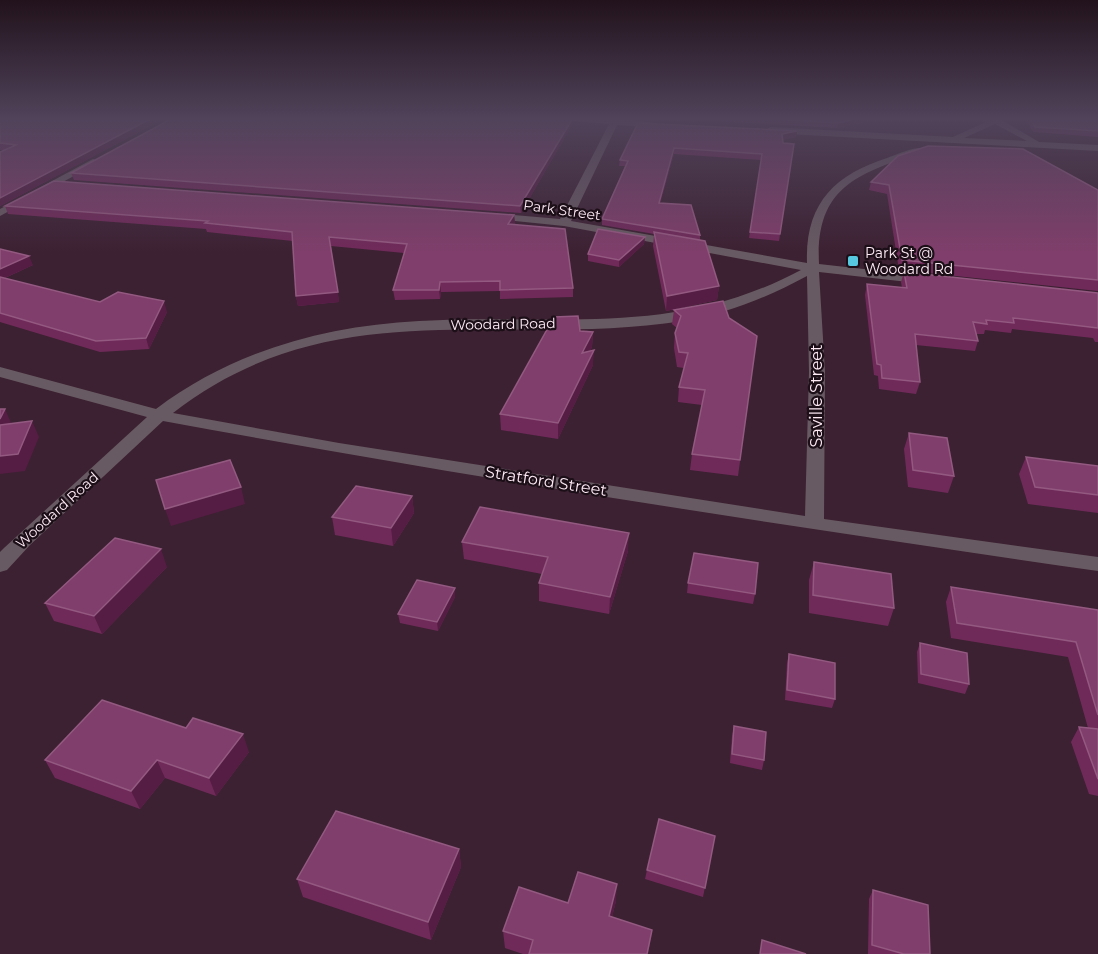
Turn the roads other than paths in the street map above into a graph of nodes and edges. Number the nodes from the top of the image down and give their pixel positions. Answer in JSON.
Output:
{"nodes":[{"id":1,"x":92,"y":163,"type":"edge"},
{"id":2,"x":594,"y":163,"type":"edge"},
{"id":3,"x":886,"y":163,"type":"edge"},
{"id":4,"x":55,"y":184,"type":"junction"},
{"id":5,"x":80,"y":186,"type":"edge"},
{"id":6,"x":0,"y":213,"type":"edge"},
{"id":7,"x":475,"y":215,"type":"edge"},
{"id":8,"x":564,"y":224,"type":"junction"},
{"id":9,"x":813,"y":268,"type":"junction"},
{"id":10,"x":942,"y":282,"type":"edge"},
{"id":11,"x":0,"y":372,"type":"edge"},
{"id":12,"x":159,"y":415,"type":"junction"},
{"id":13,"x":814,"y":524,"type":"junction"},
{"id":14,"x":1098,"y":564,"type":"edge"},
{"id":15,"x":0,"y":566,"type":"edge"}],
"edges":[{"from":1,"to":4,"type":"street"},
{"from":2,"to":8,"type":"street"},
{"from":3,"to":9,"type":"street"},
{"from":4,"to":5,"type":"street"},
{"from":4,"to":6,"type":"street"},
{"from":7,"to":8,"type":"street","name":"Park Street"},
{"from":8,"to":9,"type":"street","name":"Park Street"},
{"from":9,"to":10,"type":"street","name":"Park Street"},
{"from":9,"to":12,"type":"street","name":"Woodard Road"},
{"from":9,"to":13,"type":"street","name":"Saville Street"},
{"from":11,"to":12,"type":"street","name":"Stratford Street"},
{"from":12,"to":13,"type":"street","name":"Stratford Street"},
{"from":12,"to":15,"type":"street","name":"Woodard Road"},
{"from":13,"to":14,"type":"street","name":"Stratford Street"}]}
